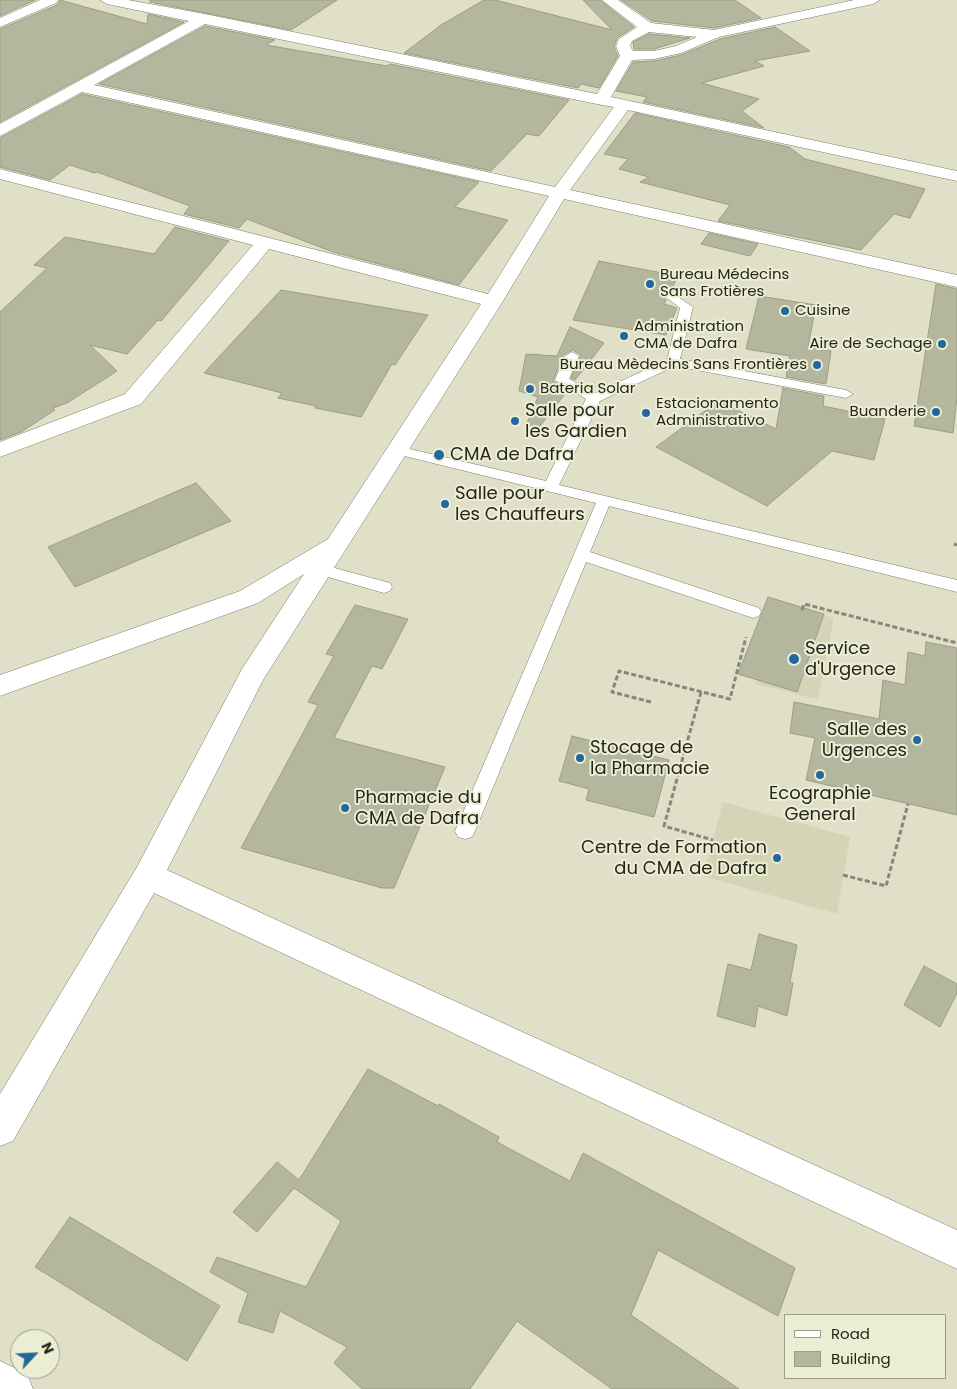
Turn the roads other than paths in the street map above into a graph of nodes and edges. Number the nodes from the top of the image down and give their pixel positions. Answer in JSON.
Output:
{"nodes":[{"id":1,"x":51,"y":0,"type":"edge"},
{"id":2,"x":109,"y":0,"type":"edge"},
{"id":3,"x":609,"y":0,"type":"edge"},
{"id":4,"x":873,"y":0,"type":"edge"},
{"id":5,"x":205,"y":18,"type":"junction"},
{"id":6,"x":0,"y":23,"type":"edge"},
{"id":7,"x":647,"y":28,"type":"junction"},
{"id":8,"x":715,"y":34,"type":"junction"},
{"id":9,"x":627,"y":56,"type":"junction"},
{"id":10,"x":80,"y":87,"type":"junction"},
{"id":11,"x":602,"y":100,"type":"junction"},
{"id":12,"x":625,"y":104,"type":"junction"},
{"id":13,"x":0,"y":131,"type":"edge"},
{"id":14,"x":0,"y":174,"type":"edge"},
{"id":15,"x":957,"y":176,"type":"edge"},
{"id":16,"x":560,"y":192,"type":"junction"},
{"id":17,"x":265,"y":242,"type":"junction"},
{"id":18,"x":957,"y":281,"type":"edge"},
{"id":19,"x":672,"y":297,"type":"dead end"},
{"id":20,"x":492,"y":301,"type":"junction"},
{"id":21,"x":572,"y":356,"type":"dead end"},
{"id":22,"x":673,"y":362,"type":"junction"},
{"id":23,"x":846,"y":394,"type":"dead end"},
{"id":24,"x":594,"y":398,"type":"junction"},
{"id":25,"x":0,"y":450,"type":"edge"},
{"id":26,"x":397,"y":450,"type":"junction"},
{"id":27,"x":550,"y":488,"type":"junction"},
{"id":28,"x":604,"y":501,"type":"junction"},
{"id":29,"x":337,"y":543,"type":"junction"},
{"id":30,"x":581,"y":555,"type":"junction"},
{"id":31,"x":320,"y":570,"type":"junction"},
{"id":32,"x":957,"y":586,"type":"edge"},
{"id":33,"x":384,"y":587,"type":"dead end"},
{"id":34,"x":753,"y":612,"type":"dead end"},
{"id":35,"x":0,"y":686,"type":"edge"},
{"id":36,"x":465,"y":831,"type":"dead end"},
{"id":37,"x":148,"y":876,"type":"junction"},
{"id":38,"x":0,"y":1128,"type":"edge"},
{"id":39,"x":957,"y":1250,"type":"edge"},
{"id":40,"x":0,"y":1382,"type":"edge"},
{"id":41,"x":12,"y":1389,"type":"edge"}],
"edges":[{"from":1,"to":6,"type":"street"},
{"from":2,"to":5,"type":"street"},
{"from":3,"to":7,"type":"street"},
{"from":4,"to":8,"type":"street"},
{"from":5,"to":10,"type":"street"},
{"from":5,"to":11,"type":"street"},
{"from":7,"to":8,"type":"street"},
{"from":7,"to":9,"type":"street"},
{"from":8,"to":9,"type":"street"},
{"from":9,"to":11,"type":"street"},
{"from":10,"to":13,"type":"street"},
{"from":10,"to":16,"type":"street"},
{"from":11,"to":12,"type":"street"},
{"from":12,"to":15,"type":"street"},
{"from":12,"to":16,"type":"street"},
{"from":14,"to":17,"type":"street"},
{"from":16,"to":18,"type":"street"},
{"from":16,"to":20,"type":"street"},
{"from":17,"to":20,"type":"street"},
{"from":17,"to":25,"type":"street"},
{"from":19,"to":22,"type":"lane"},
{"from":20,"to":26,"type":"street"},
{"from":21,"to":24,"type":"lane"},
{"from":22,"to":23,"type":"lane"},
{"from":22,"to":24,"type":"lane"},
{"from":24,"to":27,"type":"lane"},
{"from":26,"to":27,"type":"lane"},
{"from":26,"to":29,"type":"street"},
{"from":27,"to":28,"type":"lane"},
{"from":28,"to":30,"type":"lane"},
{"from":28,"to":32,"type":"lane"},
{"from":29,"to":31,"type":"street"},
{"from":29,"to":35,"type":"street"},
{"from":30,"to":34,"type":"lane"},
{"from":30,"to":36,"type":"lane"},
{"from":31,"to":33,"type":"lane"},
{"from":31,"to":37,"type":"street"},
{"from":37,"to":38,"type":"street"},
{"from":37,"to":39,"type":"street"},
{"from":40,"to":41,"type":"street"}]}
